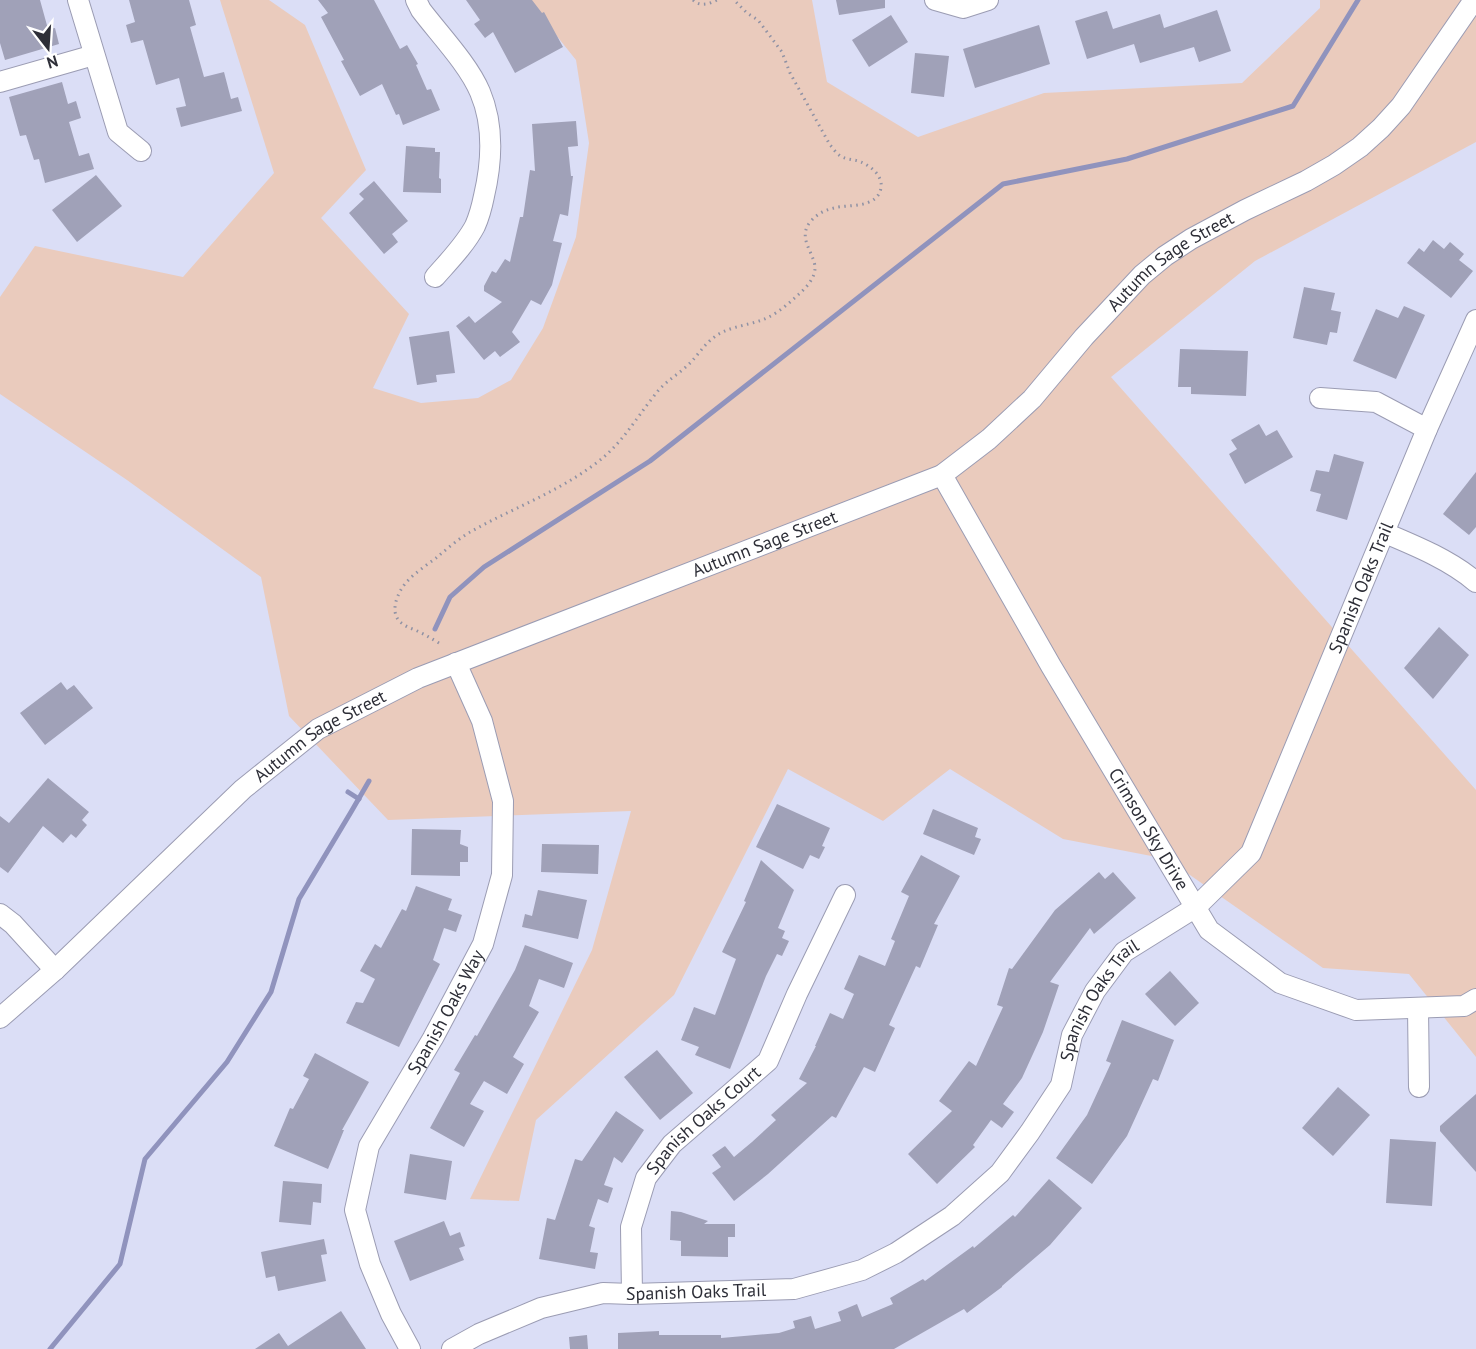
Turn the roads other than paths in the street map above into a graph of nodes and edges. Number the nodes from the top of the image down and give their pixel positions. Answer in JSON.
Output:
{"nodes":[{"id":1,"x":78,"y":0,"type":"edge"},
{"id":2,"x":416,"y":0,"type":"edge"},
{"id":3,"x":935,"y":0,"type":"edge"},
{"id":4,"x":988,"y":0,"type":"edge"},
{"id":5,"x":1474,"y":0,"type":"edge"},
{"id":6,"x":94,"y":55,"type":"junction"},
{"id":7,"x":0,"y":82,"type":"edge"},
{"id":8,"x":141,"y":151,"type":"dead end"},
{"id":9,"x":435,"y":277,"type":"dead end"},
{"id":10,"x":1476,"y":320,"type":"edge"},
{"id":11,"x":1320,"y":398,"type":"dead end"},
{"id":12,"x":1427,"y":429,"type":"junction"},
{"id":13,"x":942,"y":475,"type":"junction"},
{"id":14,"x":1385,"y":533,"type":"junction"},
{"id":15,"x":1476,"y":582,"type":"edge"},
{"id":16,"x":456,"y":663,"type":"junction"},
{"id":17,"x":845,"y":895,"type":"dead end"},
{"id":18,"x":1196,"y":907,"type":"junction"},
{"id":19,"x":0,"y":914,"type":"edge"},
{"id":20,"x":55,"y":970,"type":"junction"},
{"id":21,"x":1476,"y":999,"type":"edge"},
{"id":22,"x":1418,"y":1008,"type":"junction"},
{"id":23,"x":0,"y":1017,"type":"edge"},
{"id":24,"x":1419,"y":1087,"type":"dead end"},
{"id":25,"x":632,"y":1294,"type":"junction"},
{"id":26,"x":410,"y":1349,"type":"edge"},
{"id":27,"x":452,"y":1349,"type":"edge"}],
"edges":[{"from":1,"to":6,"type":"street"},
{"from":2,"to":9,"type":"street"},
{"from":3,"to":4,"type":"street"},
{"from":5,"to":13,"type":"street","name":"Autumn Sage Street"},
{"from":6,"to":7,"type":"street"},
{"from":6,"to":8,"type":"street"},
{"from":10,"to":12,"type":"street","name":"Spanish Oaks Trail"},
{"from":11,"to":12,"type":"street"},
{"from":12,"to":14,"type":"street","name":"Spanish Oaks Trail"},
{"from":13,"to":16,"type":"street","name":"Autumn Sage Street"},
{"from":13,"to":18,"type":"street","name":"Crimson Sky Drive"},
{"from":14,"to":15,"type":"street"},
{"from":14,"to":18,"type":"street","name":"Spanish Oaks Trail"},
{"from":16,"to":20,"type":"street","name":"Autumn Sage Street"},
{"from":16,"to":26,"type":"street","name":"Spanish Oaks Way"},
{"from":17,"to":25,"type":"street","name":"Spanish Oaks Court"},
{"from":18,"to":22,"type":"street","name":"Crimson Sky Drive"},
{"from":18,"to":25,"type":"street","name":"Spanish Oaks Trail"},
{"from":19,"to":20,"type":"street"},
{"from":20,"to":23,"type":"street","name":"Autumn Sage Street"},
{"from":21,"to":22,"type":"street","name":"Crimson Sky Drive"},
{"from":22,"to":24,"type":"street"},
{"from":25,"to":27,"type":"street","name":"Spanish Oaks Trail"}]}
